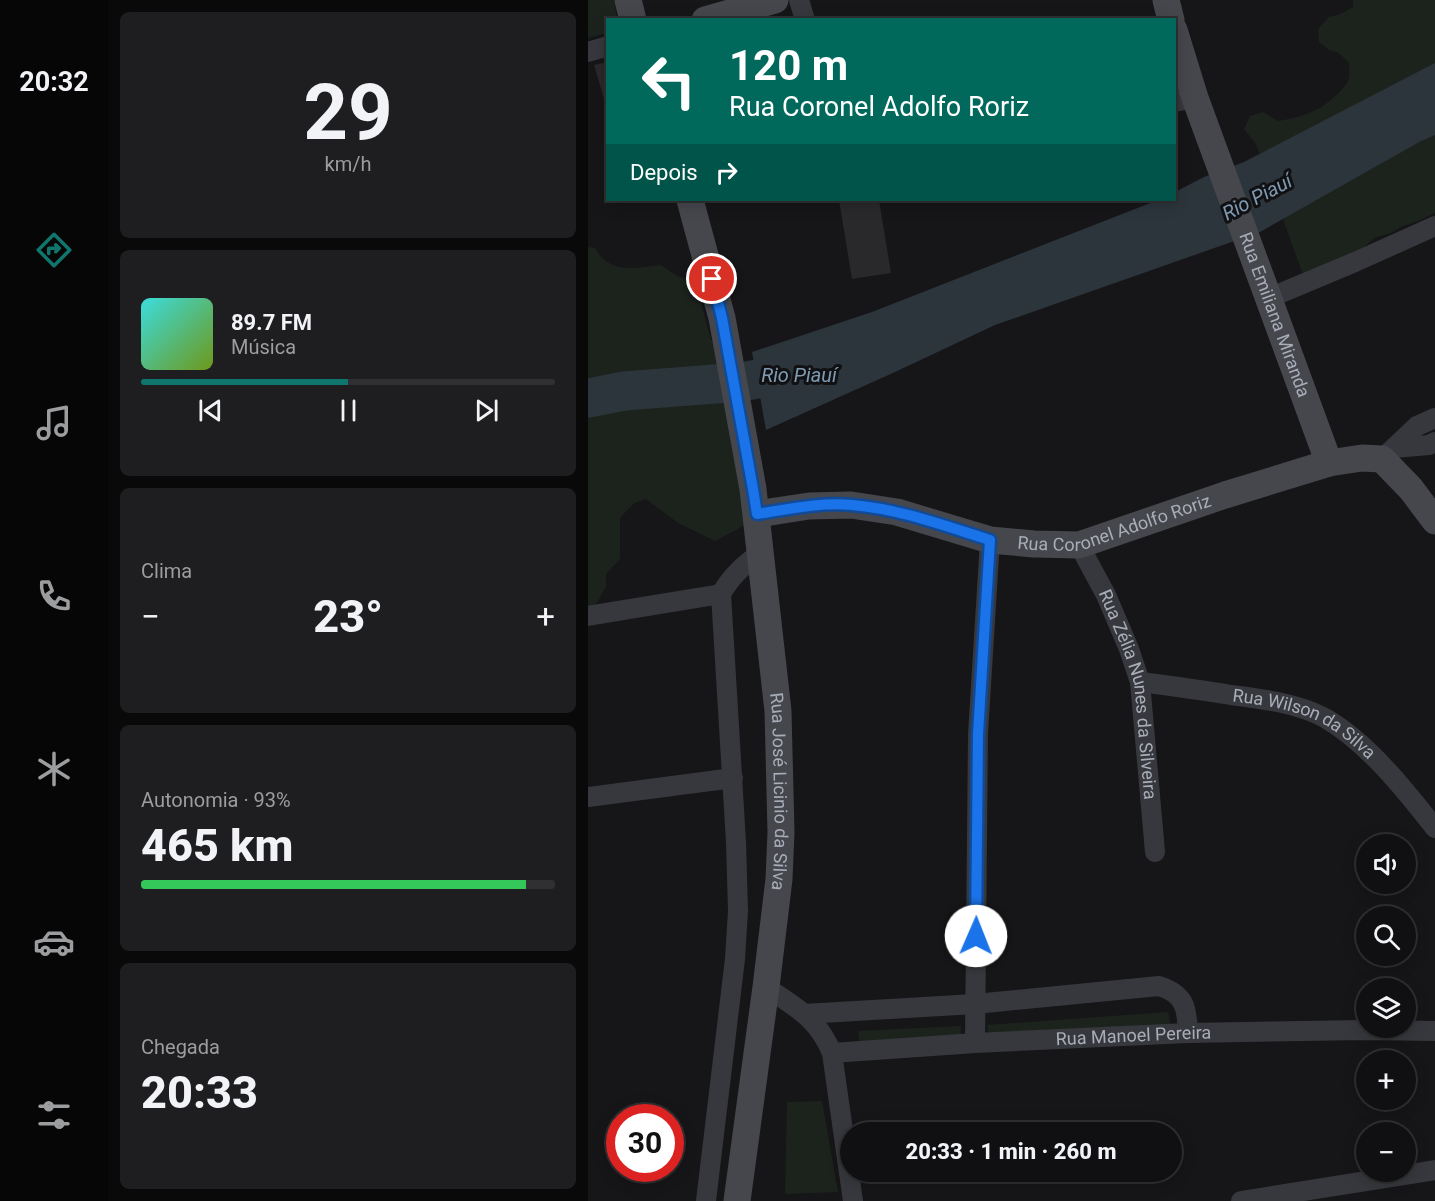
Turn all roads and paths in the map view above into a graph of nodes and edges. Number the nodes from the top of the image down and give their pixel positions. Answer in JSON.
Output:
{"nodes":[{"id":1,"x":628,"y":0,"type":"edge"},
{"id":2,"x":775,"y":0,"type":"edge"},
{"id":3,"x":799,"y":0,"type":"edge"},
{"id":4,"x":1166,"y":0,"type":"edge"},
{"id":5,"x":632,"y":18,"type":"edge"},
{"id":6,"x":712,"y":18,"type":"edge"},
{"id":7,"x":804,"y":18,"type":"edge"},
{"id":8,"x":1170,"y":18,"type":"edge"},
{"id":9,"x":1176,"y":43,"type":"edge"},
{"id":10,"x":606,"y":47,"type":"edge"},
{"id":11,"x":588,"y":52,"type":"edge"},
{"id":12,"x":1185,"y":100,"type":"edge"},
{"id":13,"x":692,"y":201,"type":"edge"},
{"id":14,"x":1435,"y":226,"type":"edge"},
{"id":15,"x":1269,"y":298,"type":"junction"},
{"id":16,"x":1435,"y":418,"type":"edge"},
{"id":17,"x":1435,"y":442,"type":"edge"},
{"id":18,"x":1388,"y":454,"type":"junction"},
{"id":19,"x":1329,"y":463,"type":"junction"},
{"id":20,"x":755,"y":502,"type":"junction"},
{"id":21,"x":1435,"y":520,"type":"edge"},
{"id":22,"x":990,"y":540,"type":"junction"},
{"id":23,"x":1079,"y":545,"type":"junction"},
{"id":24,"x":760,"y":553,"type":"junction"},
{"id":25,"x":721,"y":594,"type":"junction"},
{"id":26,"x":588,"y":616,"type":"edge"},
{"id":27,"x":1140,"y":682,"type":"junction"},
{"id":28,"x":733,"y":778,"type":"junction"},
{"id":29,"x":588,"y":797,"type":"edge"},
{"id":30,"x":1435,"y":828,"type":"edge"},
{"id":31,"x":1155,"y":852,"type":"dead end"},
{"id":32,"x":766,"y":987,"type":"junction"},
{"id":33,"x":975,"y":1004,"type":"junction"},
{"id":34,"x":804,"y":1014,"type":"junction"},
{"id":35,"x":1435,"y":1031,"type":"edge"},
{"id":36,"x":1188,"y":1032,"type":"junction"},
{"id":37,"x":975,"y":1043,"type":"junction"},
{"id":38,"x":832,"y":1053,"type":"junction"},
{"id":39,"x":1435,"y":1170,"type":"edge"},
{"id":40,"x":706,"y":1201,"type":"edge"},
{"id":41,"x":737,"y":1201,"type":"edge"},
{"id":42,"x":853,"y":1201,"type":"edge"},
{"id":43,"x":1241,"y":1201,"type":"edge"}],
"edges":[{"from":1,"to":5,"type":"street"},
{"from":2,"to":6,"type":"street"},
{"from":3,"to":7,"type":"street"},
{"from":4,"to":8,"type":"street"},
{"from":9,"to":12,"type":"street","name":"Rua Emiliana Miranda"},
{"from":10,"to":11,"type":"street"},
{"from":12,"to":15,"type":"street","name":"Rua Emiliana Miranda"},
{"from":13,"to":20,"type":"street","name":"Rua José Licinio da Silva"},
{"from":14,"to":15,"type":"street"},
{"from":15,"to":19,"type":"street","name":"Rua Emiliana Miranda"},
{"from":16,"to":18,"type":"street"},
{"from":17,"to":18,"type":"street","name":"Rua Coronel Adolfo Roriz"},
{"from":18,"to":19,"type":"street","name":"Rua Coronel Adolfo Roriz"},
{"from":18,"to":21,"type":"street"},
{"from":19,"to":23,"type":"street","name":"Rua Coronel Adolfo Roriz"},
{"from":20,"to":22,"type":"street","name":"Rua Coronel Adolfo Roriz"},
{"from":20,"to":24,"type":"street","name":"Rua José Licinio da Silva"},
{"from":22,"to":23,"type":"street","name":"Rua Coronel Adolfo Roriz"},
{"from":22,"to":33,"type":"street"},
{"from":23,"to":27,"type":"street","name":"Rua Zélia Nunes da Silveira"},
{"from":24,"to":25,"type":"street"},
{"from":24,"to":32,"type":"street","name":"Rua José Licinio da Silva"},
{"from":25,"to":26,"type":"street"},
{"from":25,"to":28,"type":"street"},
{"from":27,"to":30,"type":"street","name":"Rua Wilson da Silva"},
{"from":27,"to":31,"type":"street","name":"Rua Zélia Nunes da Silveira"},
{"from":28,"to":29,"type":"street"},
{"from":28,"to":40,"type":"street"},
{"from":32,"to":34,"type":"street"},
{"from":32,"to":41,"type":"street","name":"Rua José Licinio da Silva"},
{"from":33,"to":34,"type":"street"},
{"from":33,"to":36,"type":"street"},
{"from":33,"to":37,"type":"street"},
{"from":34,"to":38,"type":"street"},
{"from":35,"to":36,"type":"street","name":"Rua Manoel Pereira"},
{"from":36,"to":37,"type":"street","name":"Rua Manoel Pereira"},
{"from":37,"to":38,"type":"street","name":"Rua Manoel Pereira"},
{"from":38,"to":42,"type":"street"},
{"from":39,"to":43,"type":"street"}]}
